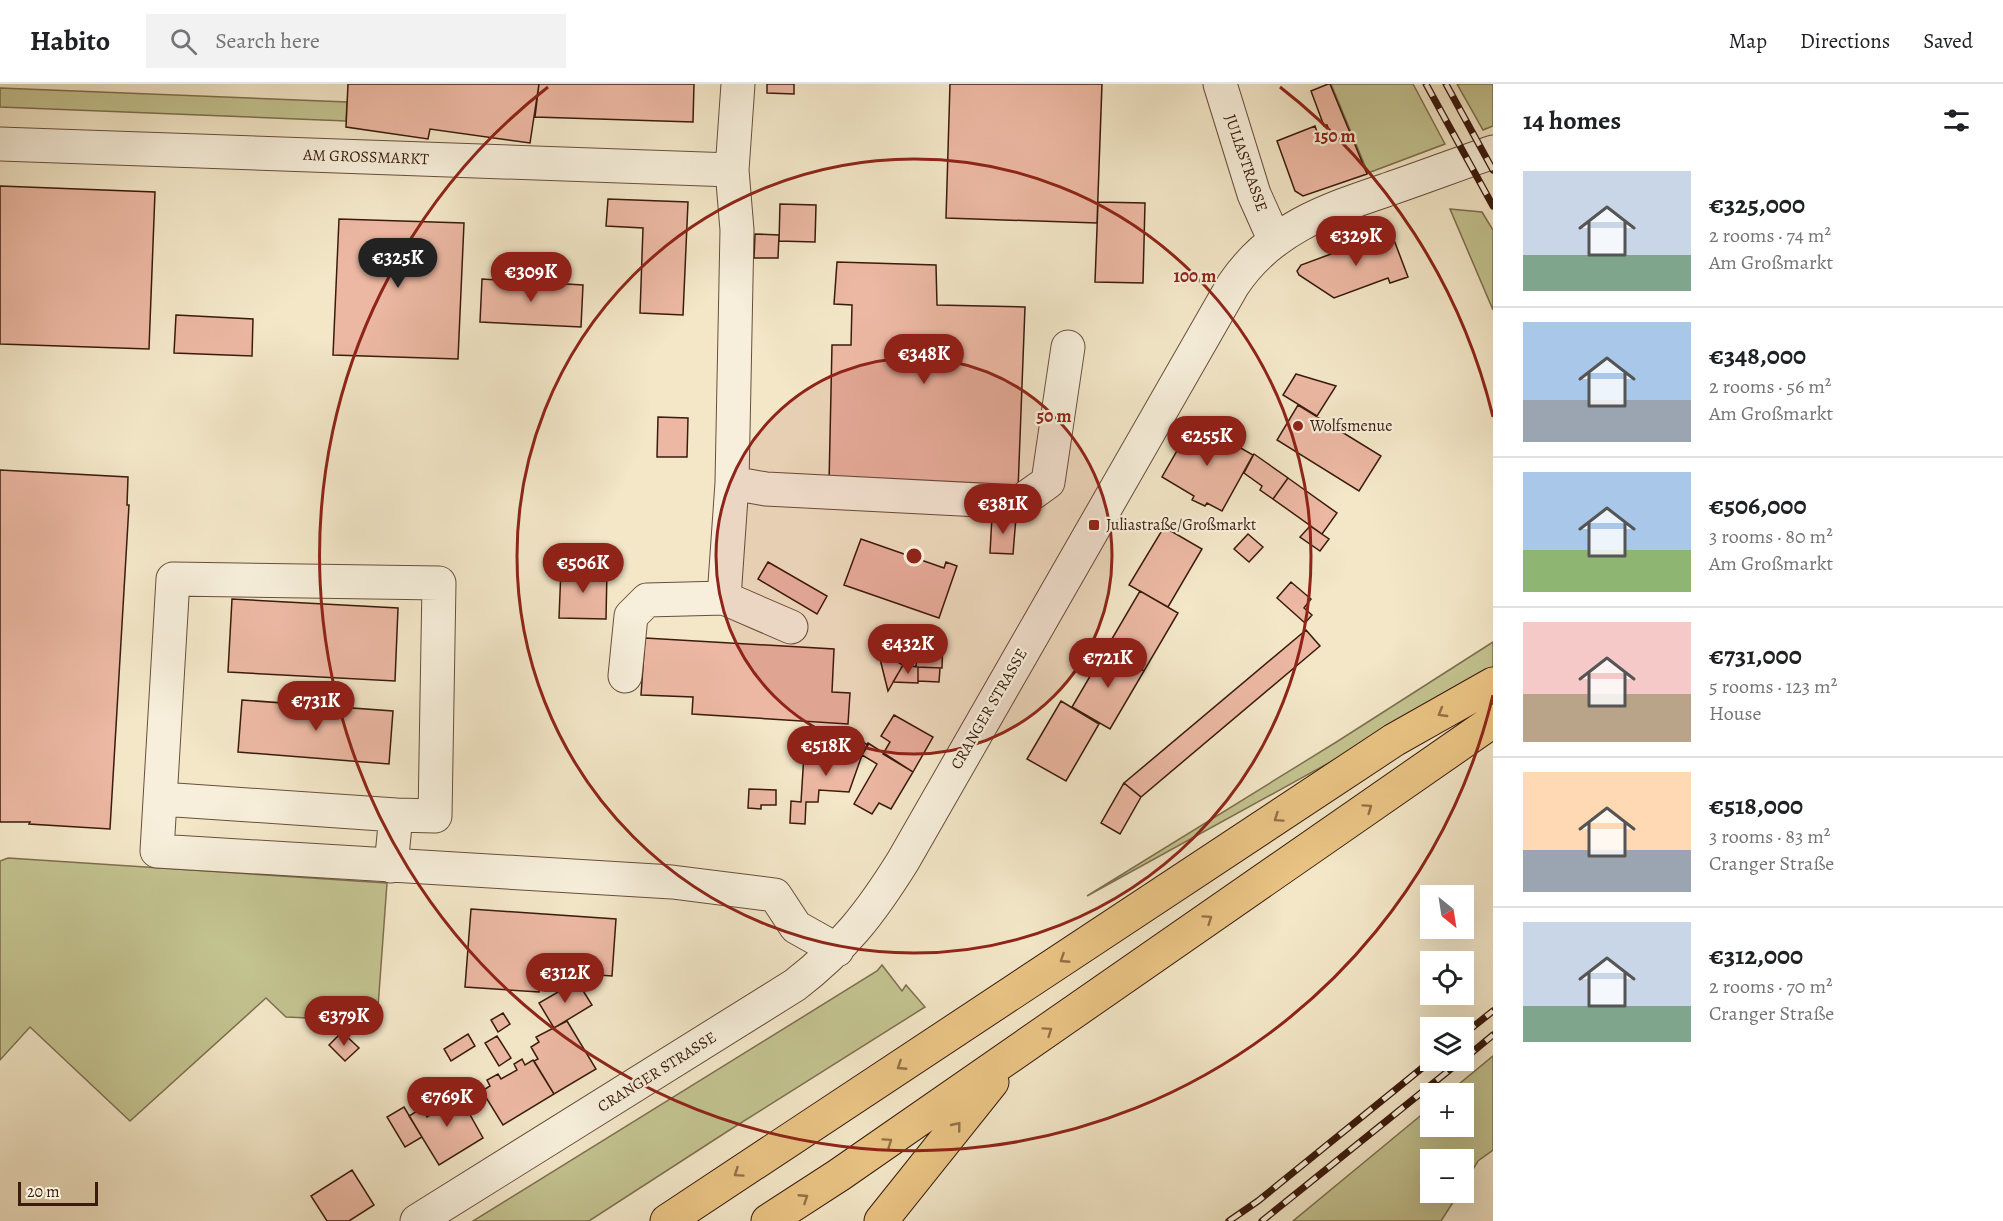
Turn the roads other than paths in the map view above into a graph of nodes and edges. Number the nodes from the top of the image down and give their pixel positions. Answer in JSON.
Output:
{"nodes":[{"id":1,"x":738,"y":84,"type":"edge"},
{"id":2,"x":1220,"y":84,"type":"edge"},
{"id":3,"x":0,"y":144,"type":"edge"},
{"id":4,"x":1493,"y":152,"type":"edge"},
{"id":5,"x":732,"y":170,"type":"junction"},
{"id":6,"x":1275,"y":241,"type":"junction"},
{"id":7,"x":1068,"y":347,"type":"dead end"},
{"id":8,"x":732,"y":483,"type":"junction"},
{"id":9,"x":723,"y":598,"type":"junction"},
{"id":10,"x":791,"y":627,"type":"dead end"},
{"id":11,"x":625,"y":676,"type":"dead end"},
{"id":12,"x":1493,"y":684,"type":"edge"},
{"id":13,"x":1493,"y":721,"type":"edge"},
{"id":14,"x":161,"y":799,"type":"junction"},
{"id":15,"x":396,"y":815,"type":"junction"},
{"id":16,"x":391,"y":866,"type":"junction"},
{"id":17,"x":837,"y":950,"type":"junction"},
{"id":18,"x":1015,"y":1053,"type":"junction"},
{"id":19,"x":417,"y":1221,"type":"edge"},
{"id":20,"x":667,"y":1221,"type":"edge"},
{"id":21,"x":768,"y":1221,"type":"edge"},
{"id":22,"x":881,"y":1221,"type":"edge"}],
"edges":[{"from":1,"to":5,"type":"street"},
{"from":2,"to":6,"type":"street","name":"JULIASTRASSE"},
{"from":3,"to":5,"type":"street","name":"AM GROSSMARKT"},
{"from":4,"to":6,"type":"street","name":"CRANGER STRASSE"},
{"from":5,"to":8,"type":"street"},
{"from":6,"to":17,"type":"street","name":"CRANGER STRASSE"},
{"from":7,"to":8,"type":"street"},
{"from":8,"to":9,"type":"street"},
{"from":9,"to":10,"type":"street"},
{"from":9,"to":11,"type":"street"},
{"from":12,"to":20,"type":"highway","one_way":true},
{"from":18,"to":13,"type":"highway","one_way":true},
{"from":14,"to":15,"type":"street"},
{"from":14,"to":15,"type":"street"},
{"from":14,"to":16,"type":"street"},
{"from":15,"to":16,"type":"street"},
{"from":16,"to":17,"type":"street"},
{"from":17,"to":19,"type":"street","name":"CRANGER STRASSE"},
{"from":21,"to":18,"type":"highway","one_way":true},
{"from":22,"to":18,"type":"highway","one_way":true}]}
